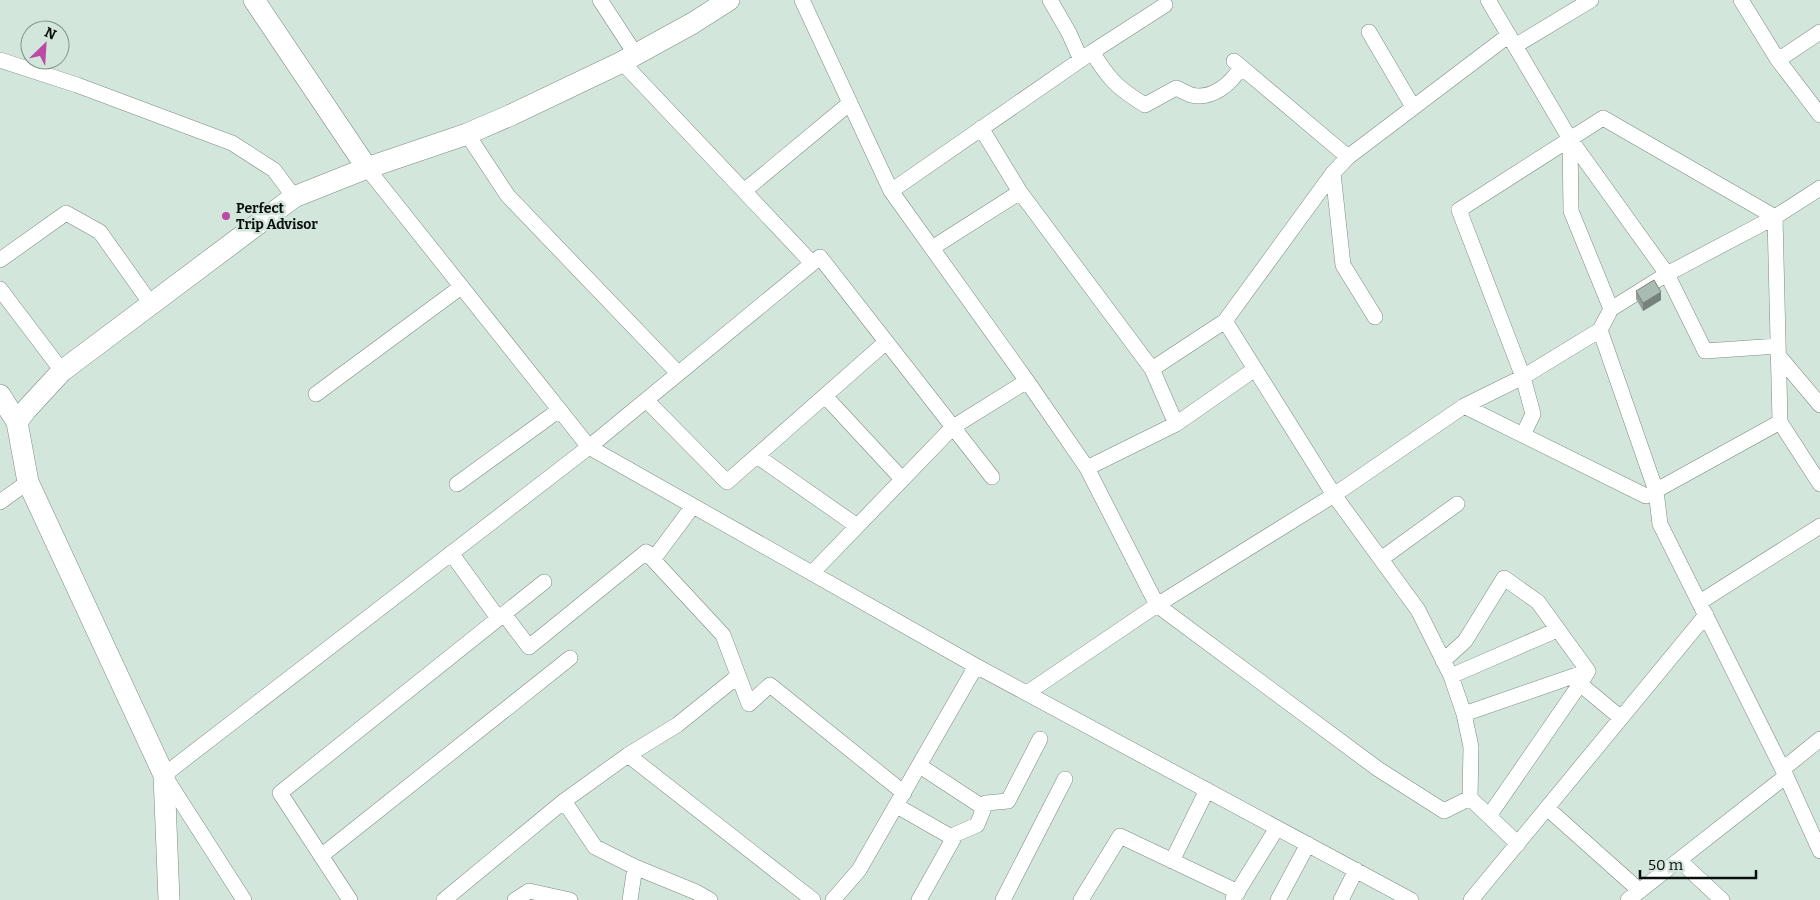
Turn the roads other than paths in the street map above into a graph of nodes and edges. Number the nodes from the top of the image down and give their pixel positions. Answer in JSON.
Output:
{"nodes":[{"id":1,"x":254,"y":0,"type":"edge"},
{"id":2,"x":600,"y":0,"type":"edge"},
{"id":3,"x":728,"y":0,"type":"edge"},
{"id":4,"x":802,"y":0,"type":"edge"},
{"id":5,"x":1050,"y":0,"type":"edge"},
{"id":6,"x":1488,"y":0,"type":"edge"},
{"id":7,"x":1591,"y":0,"type":"edge"},
{"id":8,"x":1740,"y":0,"type":"edge"},
{"id":9,"x":1165,"y":5,"type":"dead end"},
{"id":10,"x":1369,"y":32,"type":"dead end"},
{"id":11,"x":1820,"y":32,"type":"edge"},
{"id":12,"x":1512,"y":41,"type":"junction"},
{"id":13,"x":1086,"y":56,"type":"junction"},
{"id":14,"x":629,"y":58,"type":"junction"},
{"id":15,"x":0,"y":60,"type":"edge"},
{"id":16,"x":1778,"y":60,"type":"junction"},
{"id":17,"x":850,"y":103,"type":"junction"},
{"id":18,"x":1414,"y":107,"type":"junction"},
{"id":19,"x":1820,"y":115,"type":"edge"},
{"id":20,"x":981,"y":128,"type":"junction"},
{"id":21,"x":467,"y":134,"type":"junction"},
{"id":22,"x":1570,"y":139,"type":"junction"},
{"id":23,"x":1348,"y":157,"type":"junction"},
{"id":24,"x":367,"y":168,"type":"junction"},
{"id":25,"x":1333,"y":174,"type":"junction"},
{"id":26,"x":1820,"y":188,"type":"edge"},
{"id":27,"x":891,"y":190,"type":"junction"},
{"id":28,"x":744,"y":191,"type":"junction"},
{"id":29,"x":1020,"y":192,"type":"junction"},
{"id":30,"x":294,"y":197,"type":"junction"},
{"id":31,"x":1775,"y":217,"type":"junction"},
{"id":32,"x":932,"y":248,"type":"junction"},
{"id":33,"x":1,"y":257,"type":"edge"},
{"id":34,"x":812,"y":263,"type":"junction"},
{"id":35,"x":1666,"y":274,"type":"junction"},
{"id":36,"x":461,"y":287,"type":"junction"},
{"id":37,"x":0,"y":290,"type":"edge"},
{"id":38,"x":151,"y":304,"type":"junction"},
{"id":39,"x":1610,"y":309,"type":"junction"},
{"id":40,"x":1375,"y":317,"type":"dead end"},
{"id":41,"x":1225,"y":320,"type":"junction"},
{"id":42,"x":1600,"y":330,"type":"junction"},
{"id":43,"x":886,"y":342,"type":"junction"},
{"id":44,"x":1778,"y":350,"type":"junction"},
{"id":45,"x":1152,"y":369,"type":"junction"},
{"id":46,"x":1255,"y":369,"type":"junction"},
{"id":47,"x":62,"y":371,"type":"junction"},
{"id":48,"x":678,"y":373,"type":"junction"},
{"id":49,"x":1523,"y":377,"type":"junction"},
{"id":50,"x":1027,"y":381,"type":"junction"},
{"id":51,"x":316,"y":394,"type":"dead end"},
{"id":52,"x":0,"y":395,"type":"edge"},
{"id":53,"x":825,"y":396,"type":"junction"},
{"id":54,"x":646,"y":400,"type":"junction"},
{"id":55,"x":1820,"y":405,"type":"edge"},
{"id":56,"x":1464,"y":406,"type":"junction"},
{"id":57,"x":559,"y":410,"type":"junction"},
{"id":58,"x":17,"y":422,"type":"junction"},
{"id":59,"x":1780,"y":422,"type":"junction"},
{"id":60,"x":1176,"y":424,"type":"junction"},
{"id":61,"x":953,"y":427,"type":"junction"},
{"id":62,"x":1523,"y":435,"type":"junction"},
{"id":63,"x":588,"y":447,"type":"junction"},
{"id":64,"x":757,"y":456,"type":"junction"},
{"id":65,"x":1087,"y":468,"type":"junction"},
{"id":66,"x":992,"y":477,"type":"dead end"},
{"id":67,"x":902,"y":479,"type":"junction"},
{"id":68,"x":28,"y":482,"type":"junction"},
{"id":69,"x":457,"y":484,"type":"dead end"},
{"id":70,"x":1820,"y":484,"type":"edge"},
{"id":71,"x":1656,"y":491,"type":"junction"},
{"id":72,"x":1334,"y":495,"type":"junction"},
{"id":73,"x":0,"y":502,"type":"edge"},
{"id":74,"x":1457,"y":504,"type":"dead end"},
{"id":75,"x":693,"y":506,"type":"junction"},
{"id":76,"x":857,"y":526,"type":"junction"},
{"id":77,"x":1820,"y":526,"type":"edge"},
{"id":78,"x":646,"y":552,"type":"junction"},
{"id":79,"x":451,"y":553,"type":"junction"},
{"id":80,"x":1380,"y":559,"type":"junction"},
{"id":81,"x":812,"y":573,"type":"junction"},
{"id":82,"x":544,"y":582,"type":"dead end"},
{"id":83,"x":1158,"y":605,"type":"junction"},
{"id":84,"x":1703,"y":608,"type":"junction"},
{"id":85,"x":501,"y":616,"type":"junction"},
{"id":86,"x":1557,"y":630,"type":"junction"},
{"id":87,"x":570,"y":658,"type":"dead end"},
{"id":88,"x":1443,"y":660,"type":"junction"},
{"id":89,"x":976,"y":666,"type":"junction"},
{"id":90,"x":738,"y":676,"type":"junction"},
{"id":91,"x":1451,"y":676,"type":"junction"},
{"id":92,"x":1584,"y":678,"type":"junction"},
{"id":93,"x":1027,"y":692,"type":"junction"},
{"id":94,"x":1464,"y":714,"type":"junction"},
{"id":95,"x":1621,"y":718,"type":"junction"},
{"id":96,"x":1040,"y":739,"type":"dead end"},
{"id":97,"x":1820,"y":739,"type":"edge"},
{"id":98,"x":628,"y":756,"type":"junction"},
{"id":99,"x":920,"y":766,"type":"junction"},
{"id":100,"x":1784,"y":773,"type":"junction"},
{"id":101,"x":164,"y":775,"type":"junction"},
{"id":102,"x":1065,"y":779,"type":"dead end"},
{"id":103,"x":1207,"y":790,"type":"junction"},
{"id":104,"x":1470,"y":798,"type":"junction"},
{"id":105,"x":564,"y":800,"type":"junction"},
{"id":106,"x":901,"y":800,"type":"junction"},
{"id":107,"x":984,"y":808,"type":"junction"},
{"id":108,"x":1547,"y":808,"type":"junction"},
{"id":109,"x":1489,"y":816,"type":"junction"},
{"id":110,"x":1277,"y":828,"type":"junction"},
{"id":111,"x":954,"y":838,"type":"junction"},
{"id":112,"x":1308,"y":844,"type":"junction"},
{"id":113,"x":1518,"y":844,"type":"junction"},
{"id":114,"x":1820,"y":851,"type":"edge"},
{"id":115,"x":321,"y":856,"type":"junction"},
{"id":116,"x":1679,"y":860,"type":"junction"},
{"id":117,"x":1172,"y":861,"type":"junction"},
{"id":118,"x":635,"y":867,"type":"junction"},
{"id":119,"x":1356,"y":870,"type":"junction"},
{"id":120,"x":1634,"y":895,"type":"edge"},
{"id":121,"x":696,"y":896,"type":"edge"},
{"id":122,"x":1235,"y":896,"type":"edge"},
{"id":123,"x":169,"y":900,"type":"edge"},
{"id":124,"x":244,"y":900,"type":"edge"},
{"id":125,"x":350,"y":900,"type":"edge"},
{"id":126,"x":444,"y":900,"type":"edge"},
{"id":127,"x":516,"y":900,"type":"edge"},
{"id":128,"x":570,"y":900,"type":"edge"},
{"id":129,"x":630,"y":900,"type":"edge"},
{"id":130,"x":710,"y":900,"type":"edge"},
{"id":131,"x":813,"y":900,"type":"edge"},
{"id":132,"x":833,"y":900,"type":"edge"},
{"id":133,"x":919,"y":900,"type":"edge"},
{"id":134,"x":1003,"y":900,"type":"edge"},
{"id":135,"x":1081,"y":900,"type":"edge"},
{"id":136,"x":1278,"y":900,"type":"edge"},
{"id":137,"x":1341,"y":900,"type":"edge"},
{"id":138,"x":1408,"y":900,"type":"edge"},
{"id":139,"x":1472,"y":900,"type":"edge"},
{"id":140,"x":1722,"y":900,"type":"edge"}],
"edges":[{"from":1,"to":24,"type":"main road"},
{"from":2,"to":14,"type":"street"},
{"from":3,"to":14,"type":"main road"},
{"from":4,"to":17,"type":"street"},
{"from":5,"to":13,"type":"street"},
{"from":6,"to":12,"type":"street"},
{"from":7,"to":12,"type":"street"},
{"from":8,"to":16,"type":"street"},
{"from":9,"to":13,"type":"street"},
{"from":10,"to":18,"type":"street"},
{"from":11,"to":16,"type":"street"},
{"from":12,"to":18,"type":"street"},
{"from":12,"to":22,"type":"street"},
{"from":13,"to":20,"type":"street"},
{"from":13,"to":23,"type":"street"},
{"from":14,"to":21,"type":"main road"},
{"from":14,"to":28,"type":"street"},
{"from":15,"to":30,"type":"street"},
{"from":16,"to":19,"type":"street"},
{"from":17,"to":27,"type":"street"},
{"from":17,"to":28,"type":"street"},
{"from":18,"to":23,"type":"street"},
{"from":20,"to":27,"type":"street"},
{"from":20,"to":29,"type":"street"},
{"from":21,"to":24,"type":"main road"},
{"from":21,"to":48,"type":"street"},
{"from":22,"to":31,"type":"street"},
{"from":22,"to":35,"type":"street"},
{"from":22,"to":39,"type":"street"},
{"from":22,"to":49,"type":"street"},
{"from":23,"to":25,"type":"street"},
{"from":24,"to":30,"type":"main road"},
{"from":24,"to":36,"type":"street"},
{"from":25,"to":40,"type":"street"},
{"from":25,"to":41,"type":"street"},
{"from":26,"to":31,"type":"street"},
{"from":27,"to":32,"type":"street"},
{"from":28,"to":34,"type":"street"},
{"from":29,"to":32,"type":"street"},
{"from":29,"to":45,"type":"street"},
{"from":30,"to":38,"type":"main road"},
{"from":31,"to":35,"type":"street"},
{"from":31,"to":44,"type":"street"},
{"from":32,"to":50,"type":"street"},
{"from":33,"to":38,"type":"street"},
{"from":34,"to":43,"type":"street"},
{"from":34,"to":48,"type":"street"},
{"from":35,"to":39,"type":"street"},
{"from":35,"to":44,"type":"street"},
{"from":36,"to":51,"type":"street"},
{"from":36,"to":57,"type":"street"},
{"from":37,"to":47,"type":"street"},
{"from":38,"to":47,"type":"main road"},
{"from":39,"to":42,"type":"street"},
{"from":41,"to":45,"type":"street"},
{"from":41,"to":46,"type":"street"},
{"from":42,"to":49,"type":"street"},
{"from":42,"to":71,"type":"street"},
{"from":43,"to":53,"type":"street"},
{"from":43,"to":61,"type":"street"},
{"from":44,"to":55,"type":"street"},
{"from":44,"to":59,"type":"street"},
{"from":45,"to":60,"type":"street"},
{"from":46,"to":60,"type":"street"},
{"from":46,"to":72,"type":"street"},
{"from":47,"to":58,"type":"main road"},
{"from":48,"to":54,"type":"street"},
{"from":49,"to":56,"type":"street"},
{"from":49,"to":62,"type":"street"},
{"from":50,"to":61,"type":"street"},
{"from":50,"to":65,"type":"street"},
{"from":52,"to":58,"type":"main road"},
{"from":53,"to":64,"type":"street"},
{"from":53,"to":67,"type":"street"},
{"from":54,"to":63,"type":"street"},
{"from":54,"to":64,"type":"street"},
{"from":56,"to":62,"type":"street"},
{"from":56,"to":72,"type":"street"},
{"from":57,"to":63,"type":"street"},
{"from":57,"to":69,"type":"street"},
{"from":58,"to":68,"type":"main road"},
{"from":59,"to":70,"type":"street"},
{"from":59,"to":71,"type":"street"},
{"from":60,"to":65,"type":"street"},
{"from":61,"to":66,"type":"street"},
{"from":61,"to":67,"type":"street"},
{"from":62,"to":71,"type":"street"},
{"from":63,"to":75,"type":"street"},
{"from":63,"to":79,"type":"street"},
{"from":64,"to":76,"type":"street"},
{"from":65,"to":83,"type":"street"},
{"from":67,"to":76,"type":"street"},
{"from":68,"to":73,"type":"street"},
{"from":68,"to":101,"type":"main road"},
{"from":71,"to":84,"type":"street"},
{"from":72,"to":80,"type":"street"},
{"from":72,"to":83,"type":"street"},
{"from":74,"to":80,"type":"street"},
{"from":75,"to":78,"type":"street"},
{"from":75,"to":81,"type":"street"},
{"from":76,"to":81,"type":"street"},
{"from":77,"to":84,"type":"street"},
{"from":78,"to":85,"type":"street"},
{"from":78,"to":90,"type":"street"},
{"from":79,"to":85,"type":"street"},
{"from":79,"to":101,"type":"street"},
{"from":80,"to":88,"type":"street"},
{"from":81,"to":89,"type":"street"},
{"from":82,"to":85,"type":"street"},
{"from":83,"to":93,"type":"street"},
{"from":83,"to":104,"type":"street"},
{"from":84,"to":95,"type":"street"},
{"from":84,"to":100,"type":"street"},
{"from":85,"to":115,"type":"street"},
{"from":86,"to":88,"type":"street"},
{"from":86,"to":91,"type":"street"},
{"from":86,"to":92,"type":"street"},
{"from":87,"to":115,"type":"street"},
{"from":88,"to":91,"type":"street"},
{"from":89,"to":93,"type":"street"},
{"from":89,"to":99,"type":"street"},
{"from":90,"to":98,"type":"street"},
{"from":90,"to":106,"type":"street"},
{"from":91,"to":94,"type":"street"},
{"from":92,"to":94,"type":"street"},
{"from":92,"to":95,"type":"street"},
{"from":92,"to":109,"type":"street"},
{"from":93,"to":103,"type":"street"},
{"from":94,"to":104,"type":"street"},
{"from":95,"to":108,"type":"street"},
{"from":96,"to":107,"type":"street"},
{"from":97,"to":100,"type":"street"},
{"from":98,"to":105,"type":"street"},
{"from":98,"to":131,"type":"street"},
{"from":99,"to":106,"type":"street"},
{"from":99,"to":107,"type":"street"},
{"from":100,"to":114,"type":"street"},
{"from":100,"to":116,"type":"street"},
{"from":101,"to":123,"type":"main road"},
{"from":101,"to":124,"type":"street"},
{"from":102,"to":134,"type":"street"},
{"from":103,"to":110,"type":"street"},
{"from":103,"to":117,"type":"street"},
{"from":104,"to":109,"type":"street"},
{"from":105,"to":118,"type":"street"},
{"from":105,"to":126,"type":"street"},
{"from":106,"to":111,"type":"street"},
{"from":106,"to":132,"type":"street"},
{"from":107,"to":111,"type":"street"},
{"from":108,"to":113,"type":"street"},
{"from":108,"to":120,"type":"street"},
{"from":109,"to":113,"type":"street"},
{"from":110,"to":112,"type":"street"},
{"from":110,"to":122,"type":"street"},
{"from":111,"to":133,"type":"street"},
{"from":112,"to":119,"type":"street"},
{"from":112,"to":136,"type":"street"},
{"from":113,"to":139,"type":"street"},
{"from":115,"to":125,"type":"street"},
{"from":116,"to":120,"type":"street"},
{"from":116,"to":140,"type":"street"},
{"from":117,"to":122,"type":"street"},
{"from":117,"to":135,"type":"street"},
{"from":118,"to":121,"type":"street"},
{"from":118,"to":129,"type":"street"},
{"from":119,"to":137,"type":"street"},
{"from":119,"to":138,"type":"street"},
{"from":121,"to":130,"type":"street"},
{"from":127,"to":128,"type":"street"}]}
